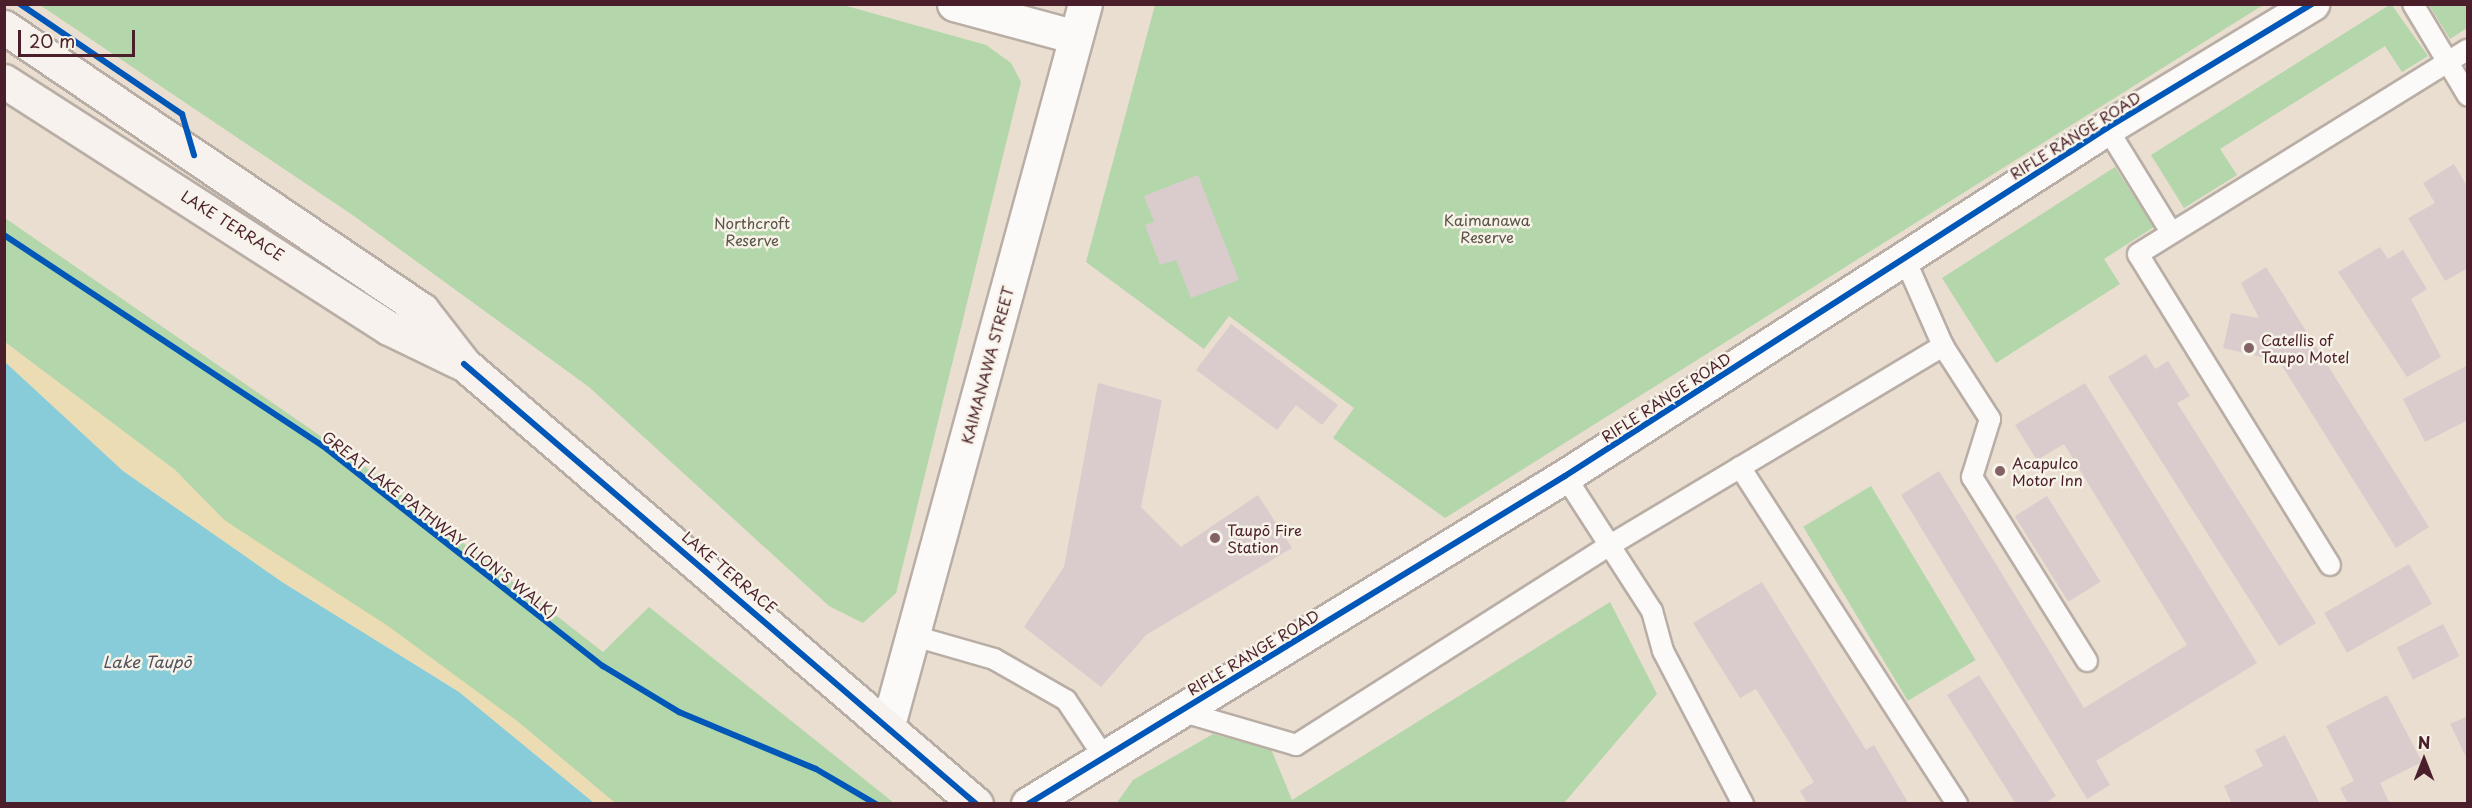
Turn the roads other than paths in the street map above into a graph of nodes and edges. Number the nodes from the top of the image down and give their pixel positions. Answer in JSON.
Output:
{"nodes":[{"id":1,"x":954,"y":4,"type":"edge"},
{"id":2,"x":1085,"y":4,"type":"edge"},
{"id":3,"x":2312,"y":4,"type":"edge"},
{"id":4,"x":2413,"y":4,"type":"edge"},
{"id":5,"x":4,"y":27,"type":"edge"},
{"id":6,"x":1076,"y":37,"type":"junction"},
{"id":7,"x":4,"y":43,"type":"edge"},
{"id":8,"x":2468,"y":49,"type":"edge"},
{"id":9,"x":2446,"y":62,"type":"junction"},
{"id":10,"x":63,"y":66,"type":"junction"},
{"id":11,"x":4,"y":81,"type":"edge"},
{"id":12,"x":2468,"y":96,"type":"edge"},
{"id":13,"x":2107,"y":128,"type":"junction"},
{"id":14,"x":2171,"y":232,"type":"junction"},
{"id":15,"x":1904,"y":257,"type":"junction"},
{"id":16,"x":1943,"y":346,"type":"junction"},
{"id":17,"x":464,"y":364,"type":"junction"},
{"id":18,"x":1740,"y":467,"type":"junction"},
{"id":19,"x":1566,"y":476,"type":"junction"},
{"id":20,"x":1612,"y":544,"type":"junction"},
{"id":21,"x":2330,"y":565,"type":"dead end"},
{"id":22,"x":914,"y":636,"type":"junction"},
{"id":23,"x":2087,"y":661,"type":"dead end"},
{"id":24,"x":1180,"y":711,"type":"junction"},
{"id":25,"x":888,"y":725,"type":"junction"},
{"id":26,"x":1104,"y":757,"type":"junction"},
{"id":27,"x":976,"y":804,"type":"edge"},
{"id":28,"x":1028,"y":804,"type":"edge"},
{"id":29,"x":1743,"y":804,"type":"edge"},
{"id":30,"x":1957,"y":804,"type":"edge"}],
"edges":[{"from":1,"to":6,"type":"street"},
{"from":2,"to":6,"type":"street","name":"KAIMANAWA STREET"},
{"from":3,"to":13,"type":"street","name":"RIFLE RANGE ROAD"},
{"from":4,"to":9,"type":"lane"},
{"from":5,"to":10,"type":"main road","name":"LAKE TERRACE"},
{"from":6,"to":22,"type":"street","name":"KAIMANAWA STREET"},
{"from":7,"to":10,"type":"street","name":"LAKE TERRACE"},
{"from":8,"to":9,"type":"lane"},
{"from":9,"to":12,"type":"lane"},
{"from":9,"to":14,"type":"lane"},
{"from":10,"to":17,"type":"main road","name":"LAKE TERRACE"},
{"from":11,"to":17,"type":"main road","name":"LAKE TERRACE"},
{"from":13,"to":14,"type":"lane"},
{"from":13,"to":15,"type":"street","name":"RIFLE RANGE ROAD"},
{"from":14,"to":21,"type":"lane"},
{"from":15,"to":16,"type":"lane"},
{"from":15,"to":19,"type":"street","name":"RIFLE RANGE ROAD"},
{"from":16,"to":18,"type":"lane"},
{"from":16,"to":23,"type":"lane"},
{"from":17,"to":25,"type":"main road","name":"LAKE TERRACE"},
{"from":18,"to":20,"type":"lane"},
{"from":18,"to":30,"type":"lane"},
{"from":19,"to":20,"type":"lane"},
{"from":19,"to":24,"type":"street","name":"RIFLE RANGE ROAD"},
{"from":20,"to":24,"type":"lane"},
{"from":20,"to":29,"type":"lane"},
{"from":22,"to":25,"type":"street","name":"KAIMANAWA STREET"},
{"from":22,"to":26,"type":"lane"},
{"from":24,"to":26,"type":"street","name":"RIFLE RANGE ROAD"},
{"from":25,"to":27,"type":"main road","name":"LAKE TERRACE"},
{"from":26,"to":28,"type":"street","name":"RIFLE RANGE ROAD"}]}
